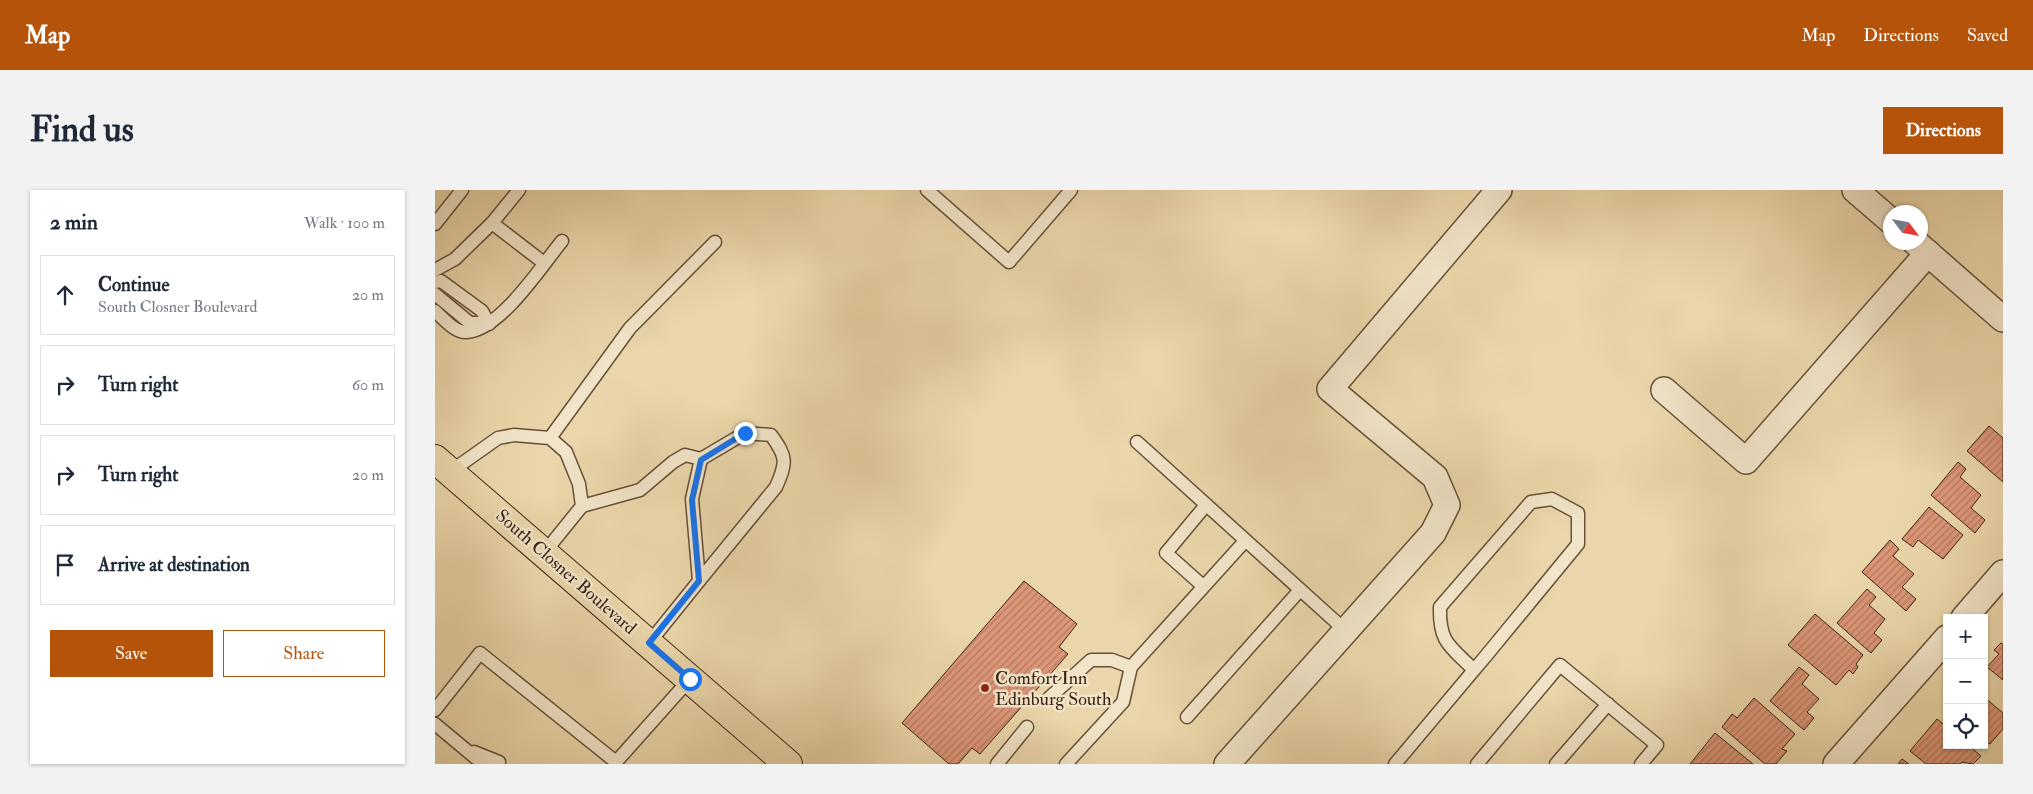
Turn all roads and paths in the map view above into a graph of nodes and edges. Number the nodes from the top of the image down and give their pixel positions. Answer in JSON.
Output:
{"nodes":[{"id":1,"x":462,"y":190,"type":"edge"},
{"id":2,"x":519,"y":190,"type":"edge"},
{"id":3,"x":927,"y":190,"type":"edge"},
{"id":4,"x":1071,"y":190,"type":"edge"},
{"id":5,"x":1499,"y":190,"type":"edge"},
{"id":6,"x":1855,"y":190,"type":"edge"},
{"id":7,"x":1883,"y":214,"type":"edge"},
{"id":8,"x":435,"y":224,"type":"edge"},
{"id":9,"x":492,"y":224,"type":"junction"},
{"id":10,"x":562,"y":241,"type":"dead end"},
{"id":11,"x":715,"y":242,"type":"dead end"},
{"id":12,"x":1920,"y":250,"type":"edge"},
{"id":13,"x":1924,"y":250,"type":"edge"},
{"id":14,"x":544,"y":263,"type":"junction"},
{"id":15,"x":435,"y":270,"type":"edge"},
{"id":16,"x":435,"y":282,"type":"edge"},
{"id":17,"x":435,"y":294,"type":"edge"},
{"id":18,"x":435,"y":311,"type":"edge"},
{"id":19,"x":2003,"y":319,"type":"edge"},
{"id":20,"x":489,"y":324,"type":"junction"},
{"id":21,"x":1664,"y":390,"type":"dead end"},
{"id":22,"x":550,"y":438,"type":"junction"},
{"id":23,"x":1137,"y":442,"type":"dead end"},
{"id":24,"x":701,"y":460,"type":"junction"},
{"id":25,"x":443,"y":466,"type":"edge"},
{"id":26,"x":1206,"y":505,"type":"junction"},
{"id":27,"x":582,"y":506,"type":"junction"},
{"id":28,"x":1245,"y":540,"type":"junction"},
{"id":29,"x":544,"y":553,"type":"junction"},
{"id":30,"x":2003,"y":573,"type":"edge"},
{"id":31,"x":699,"y":581,"type":"junction"},
{"id":32,"x":1203,"y":586,"type":"junction"},
{"id":33,"x":1300,"y":590,"type":"junction"},
{"id":34,"x":1967,"y":614,"type":"edge"},
{"id":35,"x":1346,"y":631,"type":"junction"},
{"id":36,"x":649,"y":643,"type":"junction"},
{"id":37,"x":1943,"y":643,"type":"edge"},
{"id":38,"x":1131,"y":667,"type":"junction"},
{"id":39,"x":1474,"y":670,"type":"junction"},
{"id":40,"x":690,"y":679,"type":"junction"},
{"id":41,"x":1049,"y":698,"type":"dead end"},
{"id":42,"x":1608,"y":704,"type":"junction"},
{"id":43,"x":435,"y":710,"type":"edge"},
{"id":44,"x":1187,"y":717,"type":"dead end"},
{"id":45,"x":435,"y":724,"type":"edge"},
{"id":46,"x":1027,"y":727,"type":"dead end"},
{"id":47,"x":463,"y":747,"type":"junction"},
{"id":48,"x":499,"y":762,"type":"dead end"},
{"id":49,"x":616,"y":763,"type":"edge"},
{"id":50,"x":483,"y":764,"type":"edge"},
{"id":51,"x":789,"y":764,"type":"edge"},
{"id":52,"x":997,"y":764,"type":"edge"},
{"id":53,"x":1066,"y":764,"type":"edge"},
{"id":54,"x":1227,"y":764,"type":"edge"},
{"id":55,"x":1395,"y":764,"type":"edge"},
{"id":56,"x":1477,"y":764,"type":"edge"},
{"id":57,"x":1556,"y":764,"type":"edge"},
{"id":58,"x":1641,"y":764,"type":"edge"},
{"id":59,"x":1836,"y":764,"type":"edge"}],
"edges":[{"from":1,"to":8,"type":"lane"},
{"from":2,"to":9,"type":"lane"},
{"from":3,"to":4,"type":"lane"},
{"from":5,"to":35,"type":"street"},
{"from":6,"to":7,"type":"street"},
{"from":9,"to":14,"type":"lane"},
{"from":9,"to":15,"type":"lane"},
{"from":10,"to":14,"type":"lane"},
{"from":11,"to":22,"type":"lane"},
{"from":12,"to":21,"type":"street"},
{"from":13,"to":19,"type":"street"},
{"from":14,"to":20,"type":"lane"},
{"from":16,"to":20,"type":"lane"},
{"from":17,"to":20,"type":"lane"},
{"from":18,"to":20,"type":"lane"},
{"from":22,"to":25,"type":"lane"},
{"from":22,"to":27,"type":"lane"},
{"from":23,"to":26,"type":"lane"},
{"from":24,"to":27,"type":"lane"},
{"from":24,"to":31,"type":"lane"},
{"from":24,"to":31,"type":"lane"},
{"from":25,"to":29,"type":"main road","name":"South Closner Boulevard"},
{"from":26,"to":28,"type":"lane"},
{"from":26,"to":32,"type":"lane"},
{"from":27,"to":29,"type":"lane"},
{"from":28,"to":32,"type":"lane"},
{"from":28,"to":33,"type":"lane"},
{"from":29,"to":36,"type":"main road","name":"South Closner Boulevard"},
{"from":30,"to":34,"type":"street"},
{"from":31,"to":36,"type":"lane"},
{"from":32,"to":38,"type":"lane"},
{"from":33,"to":35,"type":"lane"},
{"from":33,"to":44,"type":"lane"},
{"from":35,"to":54,"type":"street"},
{"from":36,"to":40,"type":"main road","name":"South Closner Boulevard"},
{"from":37,"to":59,"type":"street"},
{"from":38,"to":41,"type":"lane"},
{"from":38,"to":53,"type":"lane"},
{"from":39,"to":39,"type":"lane"},
{"from":39,"to":55,"type":"lane"},
{"from":40,"to":49,"type":"lane"},
{"from":40,"to":51,"type":"main road","name":"South Closner Boulevard"},
{"from":42,"to":56,"type":"lane"},
{"from":42,"to":57,"type":"lane"},
{"from":42,"to":58,"type":"lane"},
{"from":43,"to":49,"type":"lane"},
{"from":45,"to":47,"type":"lane"},
{"from":46,"to":52,"type":"lane"},
{"from":47,"to":48,"type":"lane"},
{"from":47,"to":50,"type":"lane"}]}
